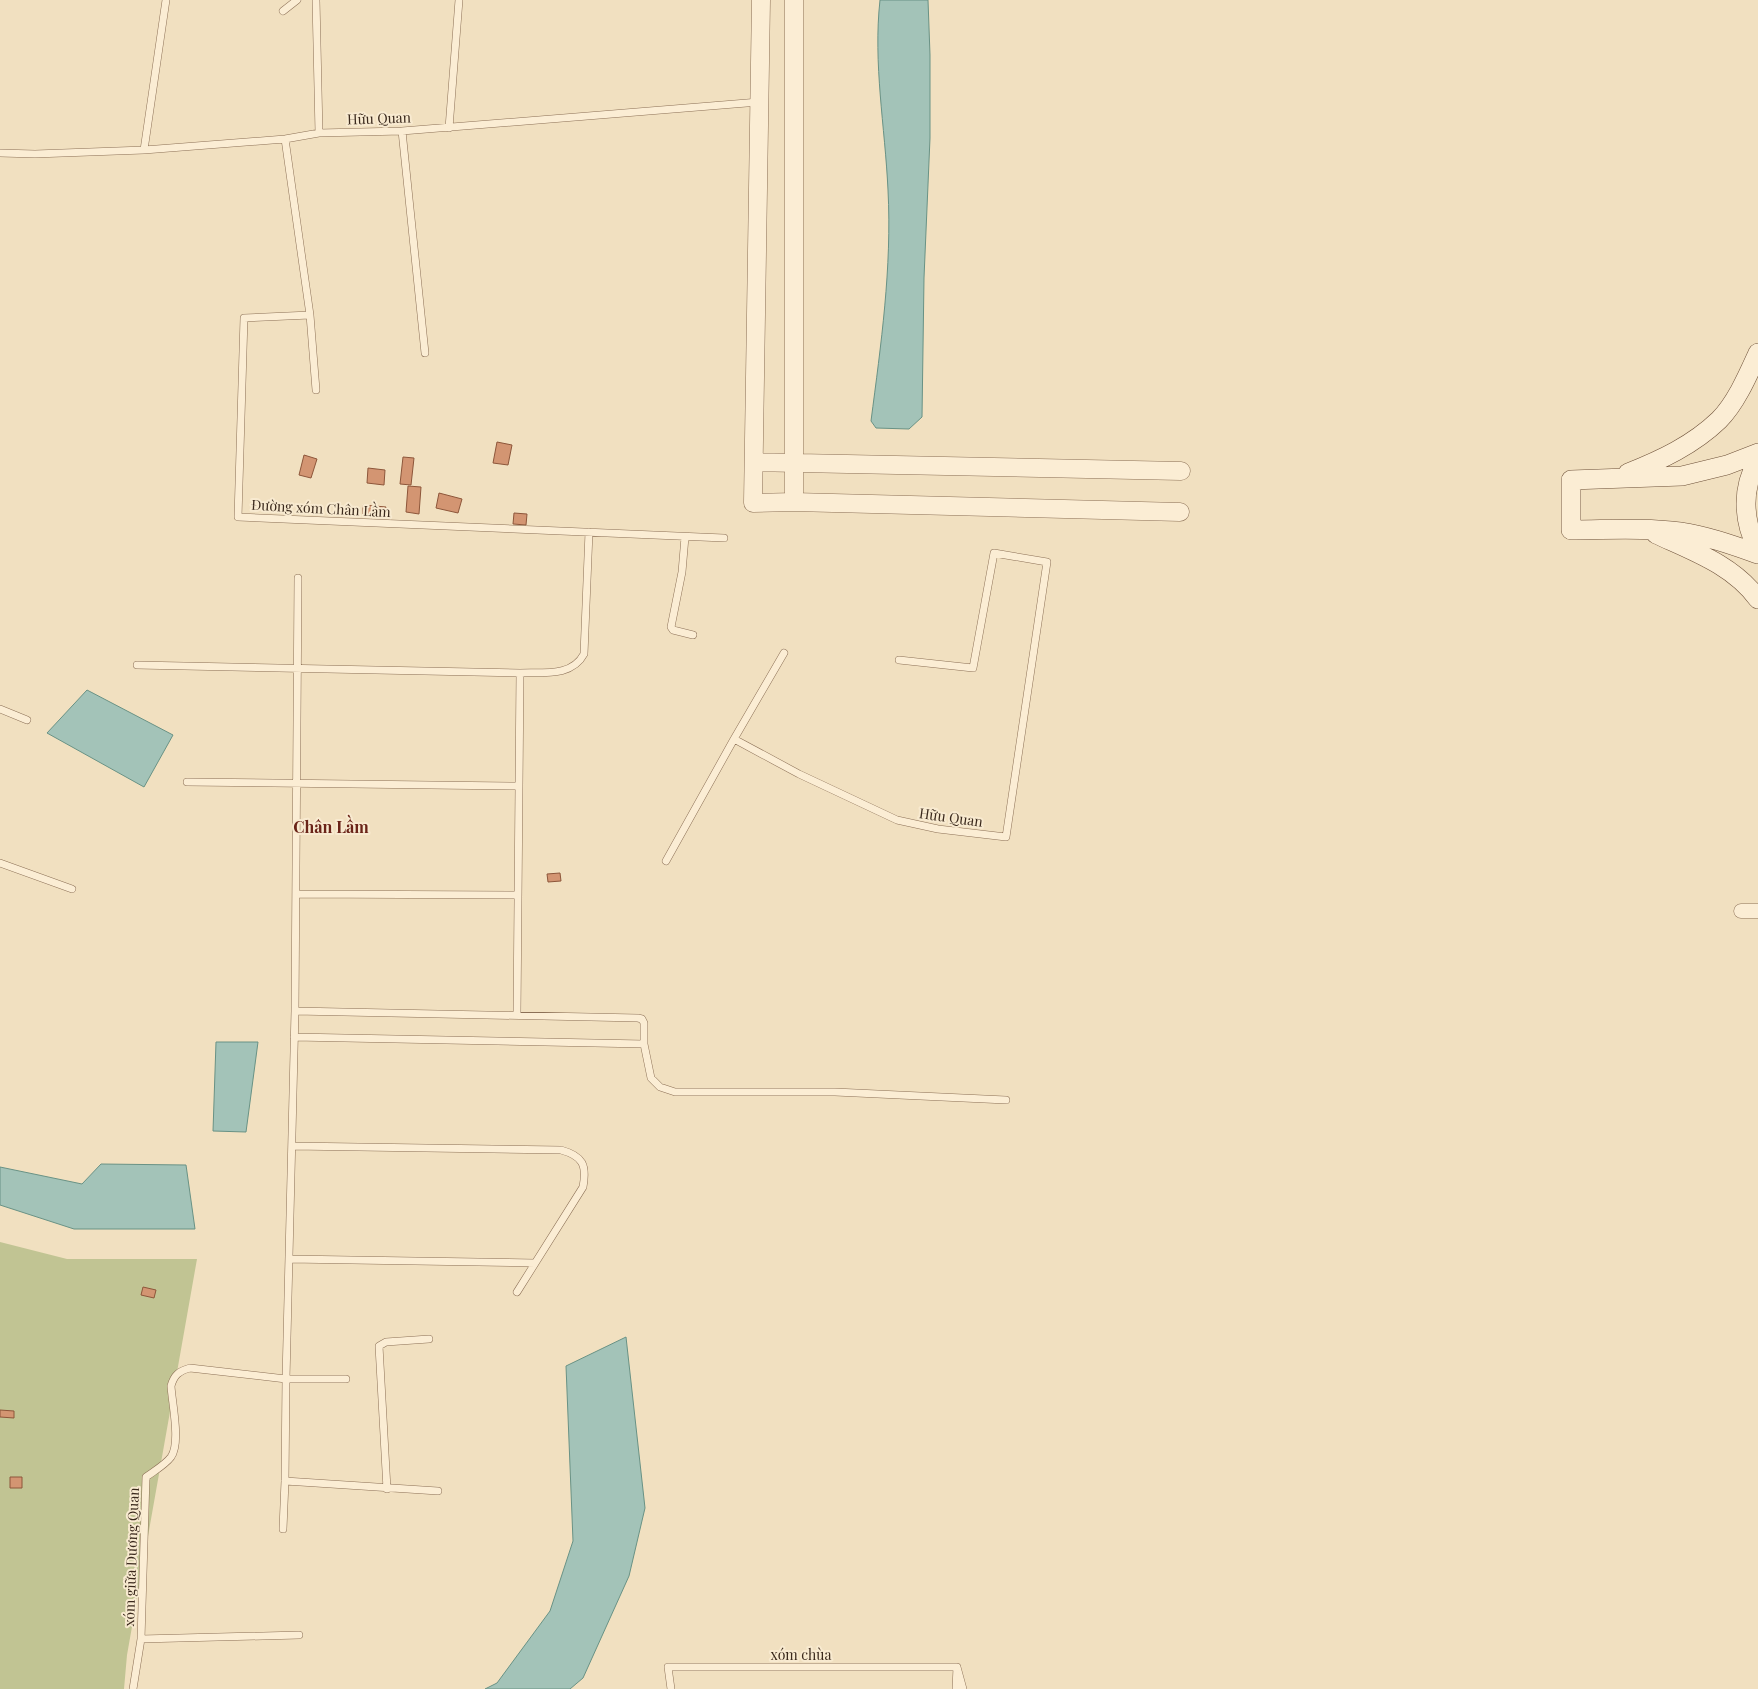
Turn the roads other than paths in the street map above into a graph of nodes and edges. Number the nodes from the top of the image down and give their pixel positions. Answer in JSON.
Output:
{"nodes":[{"id":1,"x":166,"y":0,"type":"edge"},
{"id":2,"x":297,"y":0,"type":"edge"},
{"id":3,"x":316,"y":0,"type":"edge"},
{"id":4,"x":459,"y":0,"type":"edge"},
{"id":5,"x":761,"y":0,"type":"edge"},
{"id":6,"x":794,"y":0,"type":"edge"},
{"id":7,"x":283,"y":11,"type":"dead end"},
{"id":8,"x":760,"y":102,"type":"junction"},
{"id":9,"x":449,"y":128,"type":"junction"},
{"id":10,"x":402,"y":131,"type":"junction"},
{"id":11,"x":319,"y":133,"type":"junction"},
{"id":12,"x":285,"y":139,"type":"junction"},
{"id":13,"x":144,"y":150,"type":"junction"},
{"id":14,"x":0,"y":153,"type":"edge"},
{"id":15,"x":310,"y":315,"type":"junction"},
{"id":16,"x":425,"y":353,"type":"dead end"},
{"id":17,"x":1758,"y":353,"type":"edge"},
{"id":18,"x":316,"y":390,"type":"dead end"},
{"id":19,"x":1758,"y":453,"type":"edge"},
{"id":20,"x":1758,"y":460,"type":"edge"},
{"id":21,"x":755,"y":462,"type":"junction"},
{"id":22,"x":794,"y":464,"type":"junction"},
{"id":23,"x":1181,"y":471,"type":"dead end"},
{"id":24,"x":1614,"y":478,"type":"junction"},
{"id":25,"x":794,"y":502,"type":"junction"},
{"id":26,"x":1180,"y":512,"type":"dead end"},
{"id":27,"x":1646,"y":530,"type":"junction"},
{"id":28,"x":589,"y":532,"type":"junction"},
{"id":29,"x":685,"y":537,"type":"junction"},
{"id":30,"x":724,"y":538,"type":"dead end"},
{"id":31,"x":1758,"y":550,"type":"edge"},
{"id":32,"x":1758,"y":554,"type":"edge"},
{"id":33,"x":298,"y":578,"type":"dead end"},
{"id":34,"x":1758,"y":599,"type":"edge"},
{"id":35,"x":693,"y":635,"type":"dead end"},
{"id":36,"x":784,"y":653,"type":"dead end"},
{"id":37,"x":899,"y":660,"type":"dead end"},
{"id":38,"x":137,"y":664,"type":"dead end"},
{"id":39,"x":297,"y":668,"type":"junction"},
{"id":40,"x":520,"y":673,"type":"junction"},
{"id":41,"x":0,"y":709,"type":"edge"},
{"id":42,"x":27,"y":720,"type":"dead end"},
{"id":43,"x":734,"y":739,"type":"junction"},
{"id":44,"x":187,"y":782,"type":"dead end"},
{"id":45,"x":296,"y":783,"type":"junction"},
{"id":46,"x":518,"y":786,"type":"junction"},
{"id":47,"x":666,"y":861,"type":"dead end"},
{"id":48,"x":0,"y":863,"type":"edge"},
{"id":49,"x":72,"y":889,"type":"dead end"},
{"id":50,"x":296,"y":894,"type":"junction"},
{"id":51,"x":518,"y":895,"type":"junction"},
{"id":52,"x":1741,"y":911,"type":"dead end"},
{"id":53,"x":1758,"y":911,"type":"edge"},
{"id":54,"x":295,"y":1011,"type":"junction"},
{"id":55,"x":517,"y":1016,"type":"junction"},
{"id":56,"x":294,"y":1038,"type":"junction"},
{"id":57,"x":644,"y":1044,"type":"junction"},
{"id":58,"x":1006,"y":1100,"type":"dead end"},
{"id":59,"x":292,"y":1146,"type":"junction"},
{"id":60,"x":289,"y":1259,"type":"junction"},
{"id":61,"x":535,"y":1263,"type":"junction"},
{"id":62,"x":517,"y":1292,"type":"dead end"},
{"id":63,"x":429,"y":1339,"type":"dead end"},
{"id":64,"x":286,"y":1379,"type":"junction"},
{"id":65,"x":346,"y":1379,"type":"dead end"},
{"id":66,"x":286,"y":1481,"type":"junction"},
{"id":67,"x":386,"y":1489,"type":"junction"},
{"id":68,"x":438,"y":1491,"type":"dead end"},
{"id":69,"x":283,"y":1529,"type":"dead end"},
{"id":70,"x":299,"y":1635,"type":"dead end"},
{"id":71,"x":141,"y":1639,"type":"junction"},
{"id":72,"x":957,"y":1667,"type":"junction"},
{"id":73,"x":133,"y":1689,"type":"edge"},
{"id":74,"x":671,"y":1689,"type":"edge"},
{"id":75,"x":956,"y":1689,"type":"edge"},
{"id":76,"x":963,"y":1689,"type":"edge"}],
"edges":[{"from":1,"to":13,"type":"lane"},
{"from":2,"to":7,"type":"lane"},
{"from":3,"to":11,"type":"lane"},
{"from":4,"to":9,"type":"lane"},
{"from":5,"to":8,"type":"street"},
{"from":6,"to":22,"type":"street"},
{"from":8,"to":9,"type":"lane","name":"Hữu Quan"},
{"from":8,"to":21,"type":"street"},
{"from":9,"to":10,"type":"lane","name":"Hữu Quan"},
{"from":10,"to":11,"type":"lane","name":"Hữu Quan"},
{"from":10,"to":16,"type":"lane"},
{"from":11,"to":12,"type":"lane","name":"Hữu Quan"},
{"from":12,"to":13,"type":"lane","name":"Hữu Quan"},
{"from":12,"to":15,"type":"lane"},
{"from":13,"to":14,"type":"lane","name":"Hữu Quan"},
{"from":15,"to":18,"type":"lane"},
{"from":15,"to":28,"type":"lane","name":"Đường xóm Chân Lầm"},
{"from":17,"to":24,"type":"main road"},
{"from":19,"to":24,"type":"main road"},
{"from":20,"to":31,"type":"main road"},
{"from":21,"to":22,"type":"street"},
{"from":21,"to":25,"type":"street"},
{"from":22,"to":23,"type":"street"},
{"from":22,"to":25,"type":"street"},
{"from":24,"to":27,"type":"main road"},
{"from":25,"to":26,"type":"street"},
{"from":27,"to":32,"type":"main road"},
{"from":27,"to":34,"type":"main road"},
{"from":28,"to":29,"type":"lane","name":"Đường xóm Chân Lầm"},
{"from":28,"to":40,"type":"lane"},
{"from":29,"to":30,"type":"lane","name":"Đường xóm Chân Lầm"},
{"from":29,"to":35,"type":"lane"},
{"from":33,"to":39,"type":"lane"},
{"from":36,"to":43,"type":"lane"},
{"from":37,"to":43,"type":"lane","name":"Hữu Quan"},
{"from":38,"to":39,"type":"lane"},
{"from":39,"to":40,"type":"lane"},
{"from":39,"to":45,"type":"lane"},
{"from":40,"to":46,"type":"lane"},
{"from":41,"to":42,"type":"lane"},
{"from":43,"to":47,"type":"lane"},
{"from":44,"to":45,"type":"lane"},
{"from":45,"to":46,"type":"lane"},
{"from":45,"to":50,"type":"lane"},
{"from":46,"to":51,"type":"lane"},
{"from":48,"to":49,"type":"lane"},
{"from":50,"to":51,"type":"lane"},
{"from":50,"to":54,"type":"lane"},
{"from":51,"to":55,"type":"lane"},
{"from":52,"to":53,"type":"street"},
{"from":54,"to":55,"type":"lane"},
{"from":54,"to":56,"type":"lane"},
{"from":55,"to":57,"type":"lane"},
{"from":56,"to":57,"type":"lane"},
{"from":56,"to":59,"type":"lane"},
{"from":57,"to":58,"type":"lane"},
{"from":59,"to":60,"type":"lane"},
{"from":59,"to":61,"type":"lane"},
{"from":60,"to":61,"type":"lane"},
{"from":60,"to":64,"type":"lane"},
{"from":61,"to":62,"type":"lane"},
{"from":63,"to":67,"type":"lane"},
{"from":64,"to":65,"type":"lane"},
{"from":64,"to":66,"type":"lane"},
{"from":64,"to":71,"type":"lane","name":"xóm giữa Dương Quan"},
{"from":66,"to":67,"type":"lane"},
{"from":66,"to":69,"type":"lane"},
{"from":67,"to":68,"type":"lane"},
{"from":70,"to":71,"type":"lane","name":"xóm giữa Dương Quan"},
{"from":71,"to":73,"type":"lane","name":"xóm giữa Dương Quan"},
{"from":72,"to":74,"type":"lane","name":"xóm chùa"},
{"from":72,"to":75,"type":"lane"},
{"from":72,"to":76,"type":"lane"}]}
